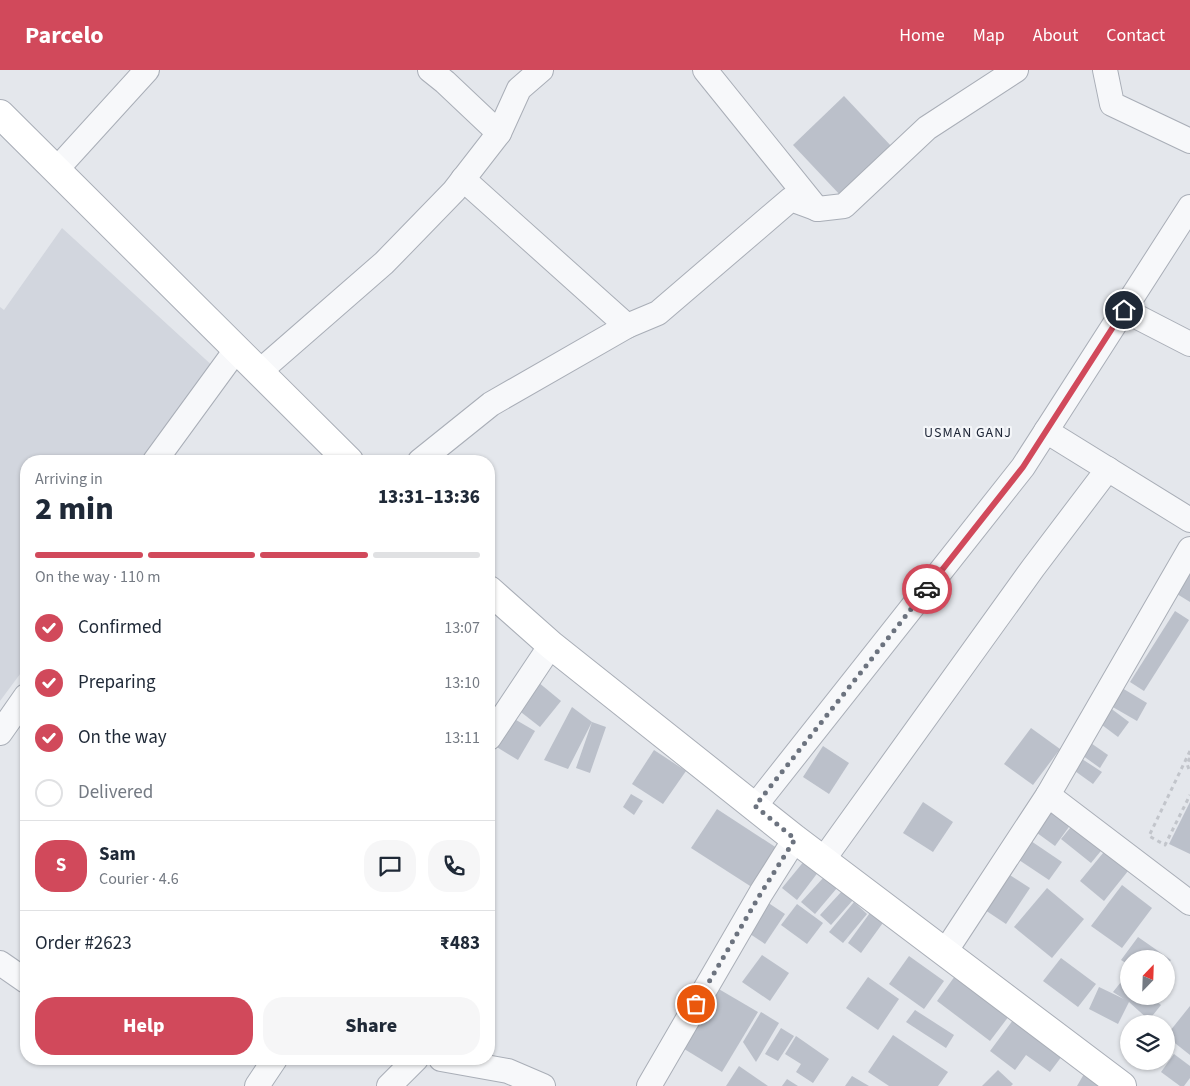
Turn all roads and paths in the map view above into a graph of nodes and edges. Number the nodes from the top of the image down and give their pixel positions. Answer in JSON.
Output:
{"nodes":[{"id":1,"x":147,"y":70,"type":"edge"},
{"id":2,"x":430,"y":70,"type":"edge"},
{"id":3,"x":541,"y":70,"type":"edge"},
{"id":4,"x":706,"y":70,"type":"edge"},
{"id":5,"x":1016,"y":70,"type":"edge"},
{"id":6,"x":1105,"y":70,"type":"edge"},
{"id":7,"x":0,"y":114,"type":"edge"},
{"id":8,"x":499,"y":133,"type":"junction"},
{"id":9,"x":1190,"y":141,"type":"edge"},
{"id":10,"x":56,"y":170,"type":"junction"},
{"id":11,"x":463,"y":179,"type":"junction"},
{"id":12,"x":1190,"y":207,"type":"edge"},
{"id":13,"x":818,"y":209,"type":"junction"},
{"id":14,"x":1124,"y":310,"type":"junction"},
{"id":15,"x":627,"y":326,"type":"junction"},
{"id":16,"x":1190,"y":344,"type":"edge"},
{"id":17,"x":236,"y":350,"type":"junction"},
{"id":18,"x":260,"y":372,"type":"junction"},
{"id":19,"x":1046,"y":431,"type":"junction"},
{"id":20,"x":159,"y":455,"type":"edge"},
{"id":21,"x":343,"y":455,"type":"edge"},
{"id":22,"x":427,"y":455,"type":"edge"},
{"id":23,"x":1108,"y":469,"type":"junction"},
{"id":24,"x":1190,"y":520,"type":"edge"},
{"id":25,"x":1190,"y":549,"type":"edge"},
{"id":26,"x":495,"y":595,"type":"edge"},
{"id":27,"x":551,"y":645,"type":"junction"},
{"id":28,"x":20,"y":705,"type":"edge"},
{"id":29,"x":495,"y":729,"type":"edge"},
{"id":30,"x":0,"y":733,"type":"edge"},
{"id":31,"x":1190,"y":751,"type":"edge"},
{"id":32,"x":1190,"y":758,"type":"edge"},
{"id":33,"x":1190,"y":772,"type":"edge"},
{"id":34,"x":1048,"y":795,"type":"junction"},
{"id":35,"x":1190,"y":795,"type":"edge"},
{"id":36,"x":755,"y":806,"type":"junction"},
{"id":37,"x":795,"y":839,"type":"junction"},
{"id":38,"x":823,"y":860,"type":"junction"},
{"id":39,"x":1190,"y":903,"type":"edge"},
{"id":40,"x":945,"y":952,"type":"junction"},
{"id":41,"x":0,"y":963,"type":"edge"},
{"id":42,"x":20,"y":977,"type":"edge"},
{"id":43,"x":410,"y":1065,"type":"edge"},
{"id":44,"x":474,"y":1065,"type":"edge"},
{"id":45,"x":644,"y":1084,"type":"edge"},
{"id":46,"x":389,"y":1086,"type":"edge"},
{"id":47,"x":543,"y":1086,"type":"edge"},
{"id":48,"x":1122,"y":1086,"type":"edge"}],
"edges":[{"from":1,"to":10,"type":"street"},
{"from":2,"to":8,"type":"street"},
{"from":3,"to":8,"type":"street"},
{"from":4,"to":13,"type":"street"},
{"from":5,"to":13,"type":"street"},
{"from":6,"to":9,"type":"street"},
{"from":7,"to":10,"type":"street"},
{"from":8,"to":11,"type":"street"},
{"from":10,"to":17,"type":"street"},
{"from":11,"to":15,"type":"street"},
{"from":11,"to":18,"type":"street"},
{"from":12,"to":14,"type":"street"},
{"from":13,"to":15,"type":"street"},
{"from":14,"to":16,"type":"street"},
{"from":14,"to":19,"type":"street"},
{"from":15,"to":22,"type":"street"},
{"from":17,"to":18,"type":"street"},
{"from":17,"to":20,"type":"street"},
{"from":18,"to":21,"type":"street"},
{"from":19,"to":23,"type":"street"},
{"from":19,"to":36,"type":"street"},
{"from":23,"to":24,"type":"street"},
{"from":23,"to":38,"type":"street"},
{"from":25,"to":34,"type":"street"},
{"from":26,"to":27,"type":"street"},
{"from":27,"to":29,"type":"street"},
{"from":27,"to":36,"type":"street"},
{"from":28,"to":30,"type":"street"},
{"from":31,"to":35,"type":"path"},
{"from":32,"to":33,"type":"path"},
{"from":34,"to":39,"type":"street"},
{"from":34,"to":40,"type":"street"},
{"from":36,"to":37,"type":"street"},
{"from":37,"to":38,"type":"street"},
{"from":37,"to":45,"type":"street"},
{"from":38,"to":40,"type":"street"},
{"from":40,"to":48,"type":"street"},
{"from":41,"to":42,"type":"street"},
{"from":43,"to":46,"type":"street"},
{"from":44,"to":47,"type":"street"}]}
